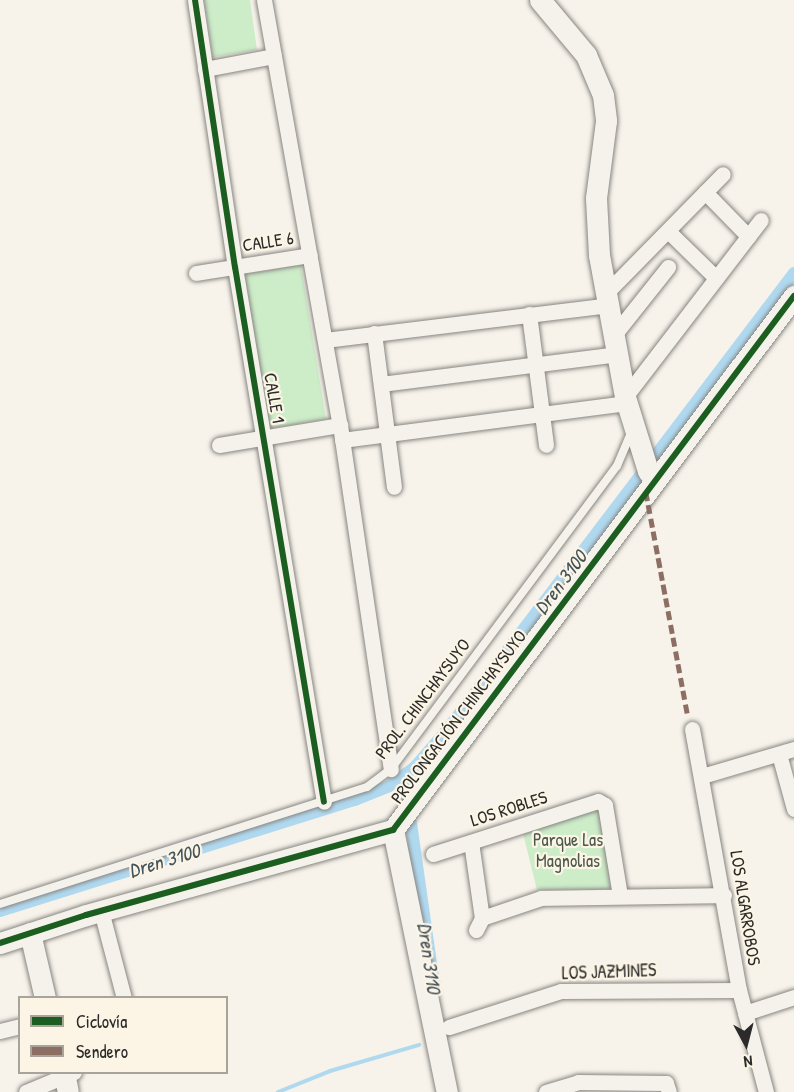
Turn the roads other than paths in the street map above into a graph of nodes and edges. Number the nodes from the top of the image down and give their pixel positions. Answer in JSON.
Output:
{"nodes":[{"id":1,"x":195,"y":0,"type":"edge"},
{"id":2,"x":264,"y":0,"type":"edge"},
{"id":3,"x":540,"y":0,"type":"edge"},
{"id":4,"x":274,"y":56,"type":"junction"},
{"id":5,"x":205,"y":69,"type":"junction"},
{"id":6,"x":723,"y":174,"type":"dead end"},
{"id":7,"x":705,"y":192,"type":"junction"},
{"id":8,"x":761,"y":220,"type":"dead end"},
{"id":9,"x":668,"y":231,"type":"junction"},
{"id":10,"x":748,"y":236,"type":"junction"},
{"id":11,"x":310,"y":255,"type":"junction"},
{"id":12,"x":235,"y":267,"type":"junction"},
{"id":13,"x":668,"y":267,"type":"dead end"},
{"id":14,"x":196,"y":273,"type":"dead end"},
{"id":15,"x":716,"y":278,"type":"junction"},
{"id":16,"x":794,"y":296,"type":"edge"},
{"id":17,"x":608,"y":298,"type":"junction"},
{"id":18,"x":529,"y":314,"type":"junction"},
{"id":19,"x":374,"y":333,"type":"junction"},
{"id":20,"x":325,"y":340,"type":"junction"},
{"id":21,"x":616,"y":345,"type":"junction"},
{"id":22,"x":535,"y":365,"type":"junction"},
{"id":23,"x":381,"y":384,"type":"junction"},
{"id":24,"x":626,"y":400,"type":"junction"},
{"id":25,"x":542,"y":414,"type":"junction"},
{"id":26,"x":340,"y":425,"type":"junction"},
{"id":27,"x":634,"y":426,"type":"junction"},
{"id":28,"x":388,"y":434,"type":"junction"},
{"id":29,"x":266,"y":438,"type":"junction"},
{"id":30,"x":342,"y":440,"type":"junction"},
{"id":31,"x":546,"y":445,"type":"dead end"},
{"id":32,"x":219,"y":446,"type":"dead end"},
{"id":33,"x":649,"y":469,"type":"junction"},
{"id":34,"x":394,"y":487,"type":"dead end"},
{"id":35,"x":693,"y":729,"type":"dead end"},
{"id":36,"x":787,"y":752,"type":"edge"},
{"id":37,"x":391,"y":769,"type":"junction"},
{"id":38,"x":794,"y":771,"type":"edge"},
{"id":39,"x":702,"y":776,"type":"junction"},
{"id":40,"x":324,"y":802,"type":"junction"},
{"id":41,"x":794,"y":809,"type":"edge"},
{"id":42,"x":393,"y":830,"type":"junction"},
{"id":43,"x":471,"y":842,"type":"junction"},
{"id":44,"x":433,"y":854,"type":"dead end"},
{"id":45,"x":724,"y":895,"type":"junction"},
{"id":46,"x":620,"y":896,"type":"junction"},
{"id":47,"x":0,"y":904,"type":"edge"},
{"id":48,"x":104,"y":922,"type":"dead end"},
{"id":49,"x":30,"y":933,"type":"junction"},
{"id":50,"x":0,"y":943,"type":"edge"},
{"id":51,"x":739,"y":990,"type":"junction"},
{"id":52,"x":45,"y":996,"type":"edge"},
{"id":53,"x":123,"y":996,"type":"edge"},
{"id":54,"x":794,"y":997,"type":"edge"},
{"id":55,"x":745,"y":1013,"type":"junction"},
{"id":56,"x":18,"y":1026,"type":"edge"},
{"id":57,"x":449,"y":1028,"type":"dead end"},
{"id":58,"x":0,"y":1031,"type":"edge"},
{"id":59,"x":67,"y":1078,"type":"edge"},
{"id":60,"x":667,"y":1087,"type":"edge"},
{"id":61,"x":26,"y":1092,"type":"edge"},
{"id":62,"x":447,"y":1092,"type":"edge"},
{"id":63,"x":546,"y":1092,"type":"edge"},
{"id":64,"x":766,"y":1092,"type":"edge"}],
"edges":[{"from":1,"to":5,"type":"street","name":"CALLE 1"},
{"from":2,"to":4,"type":"street"},
{"from":3,"to":17,"type":"street"},
{"from":4,"to":5,"type":"street"},
{"from":4,"to":11,"type":"street"},
{"from":5,"to":12,"type":"street","name":"CALLE 1"},
{"from":6,"to":7,"type":"street"},
{"from":7,"to":9,"type":"street"},
{"from":7,"to":10,"type":"street"},
{"from":8,"to":10,"type":"street"},
{"from":9,"to":15,"type":"street"},
{"from":9,"to":17,"type":"street"},
{"from":10,"to":15,"type":"street"},
{"from":11,"to":12,"type":"street","name":"CALLE 6"},
{"from":11,"to":20,"type":"street"},
{"from":12,"to":14,"type":"street","name":"CALLE 6"},
{"from":12,"to":29,"type":"street","name":"CALLE 1"},
{"from":13,"to":21,"type":"street"},
{"from":15,"to":24,"type":"street"},
{"from":16,"to":33,"type":"street","name":"PROLONGACIÓN CHINCHAYSUYO"},
{"from":17,"to":18,"type":"street"},
{"from":17,"to":21,"type":"street"},
{"from":18,"to":19,"type":"street"},
{"from":18,"to":22,"type":"street"},
{"from":19,"to":20,"type":"street"},
{"from":19,"to":23,"type":"street"},
{"from":20,"to":26,"type":"street"},
{"from":21,"to":22,"type":"street"},
{"from":21,"to":24,"type":"street"},
{"from":22,"to":23,"type":"street"},
{"from":22,"to":25,"type":"street"},
{"from":23,"to":28,"type":"street"},
{"from":24,"to":25,"type":"street"},
{"from":24,"to":27,"type":"street"},
{"from":25,"to":28,"type":"street"},
{"from":25,"to":31,"type":"street"},
{"from":26,"to":29,"type":"street"},
{"from":26,"to":30,"type":"street"},
{"from":27,"to":33,"type":"street"},
{"from":27,"to":37,"type":"lane","name":"PROL. CHINCHAYSUYO"},
{"from":28,"to":30,"type":"street"},
{"from":28,"to":34,"type":"street"},
{"from":29,"to":32,"type":"street"},
{"from":29,"to":40,"type":"street","name":"CALLE 1"},
{"from":30,"to":37,"type":"street"},
{"from":33,"to":42,"type":"street","name":"PROLONGACIÓN CHINCHAYSUYO"},
{"from":35,"to":39,"type":"street","name":"LOS ALGARROBOS"},
{"from":36,"to":38,"type":"street"},
{"from":36,"to":39,"type":"street"},
{"from":36,"to":41,"type":"street"},
{"from":37,"to":40,"type":"lane","name":"PROL. CHINCHAYSUYO"},
{"from":39,"to":45,"type":"street","name":"LOS ALGARROBOS"},
{"from":40,"to":47,"type":"lane","name":"PROL. CHINCHAYSUYO"},
{"from":42,"to":49,"type":"street","name":"PROLONGACIÓN CHINCHAYSUYO"},
{"from":42,"to":62,"type":"street"},
{"from":43,"to":44,"type":"street","name":"LOS ROBLES"},
{"from":43,"to":46,"type":"street"},
{"from":43,"to":46,"type":"street","name":"LOS ROBLES"},
{"from":45,"to":46,"type":"street"},
{"from":45,"to":51,"type":"street","name":"LOS ALGARROBOS"},
{"from":48,"to":53,"type":"street"},
{"from":49,"to":50,"type":"street","name":"PROLONGACIÓN CHINCHAYSUYO"},
{"from":49,"to":52,"type":"street"},
{"from":51,"to":55,"type":"street","name":"LOS ALGARROBOS"},
{"from":51,"to":57,"type":"street","name":"LOS JAZMINES"},
{"from":54,"to":55,"type":"street"},
{"from":55,"to":64,"type":"street","name":"LOS ALGARROBOS"},
{"from":56,"to":58,"type":"street"},
{"from":59,"to":61,"type":"street"},
{"from":60,"to":63,"type":"street"}]}
